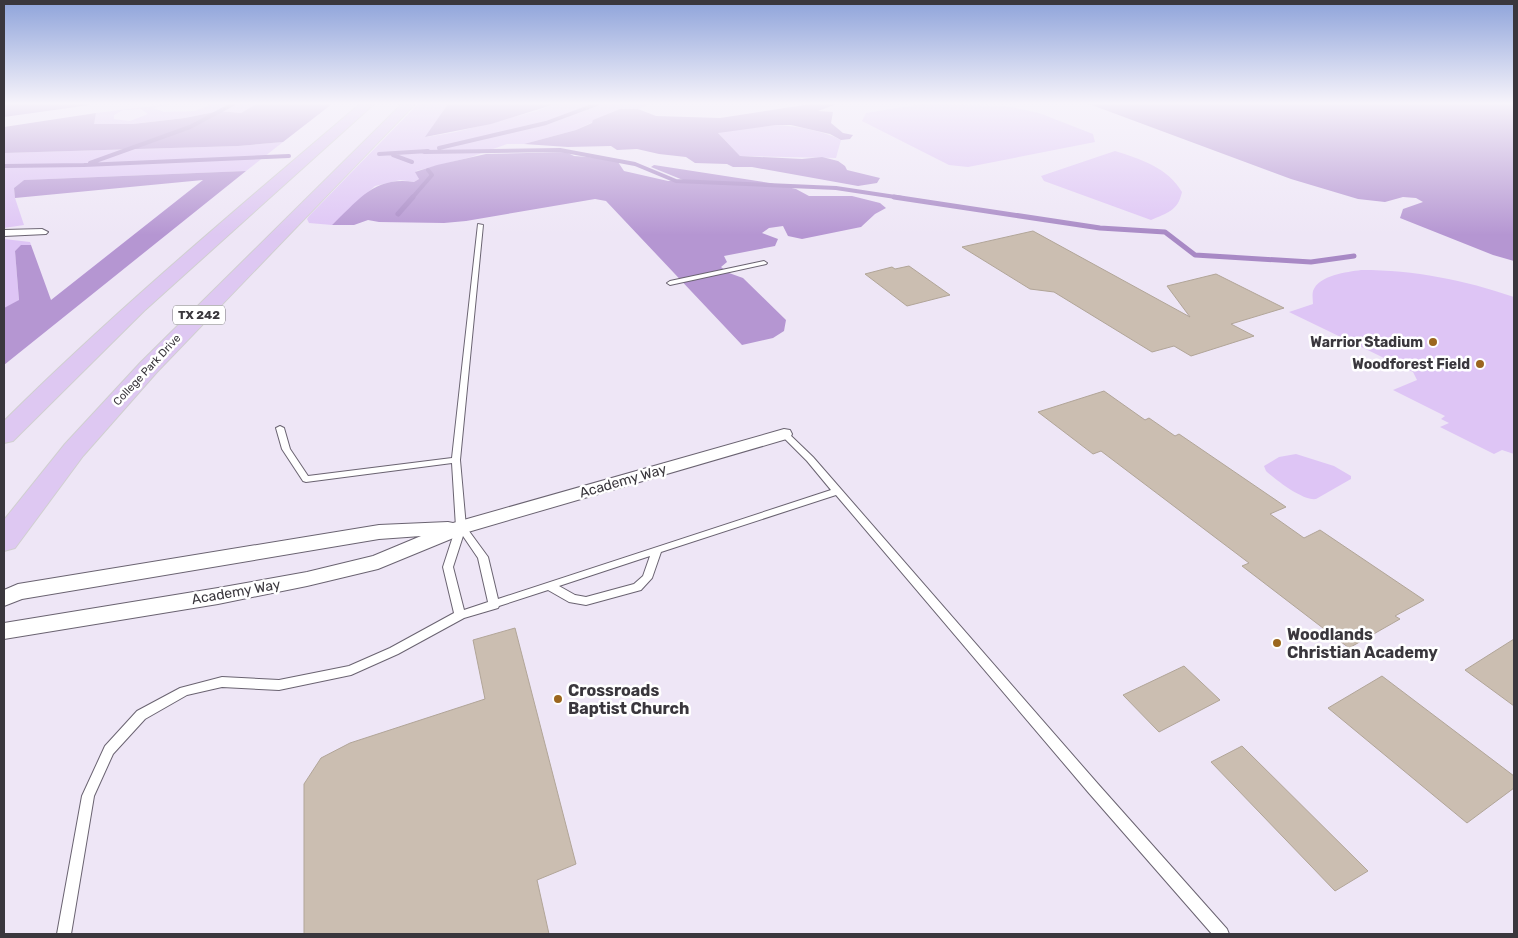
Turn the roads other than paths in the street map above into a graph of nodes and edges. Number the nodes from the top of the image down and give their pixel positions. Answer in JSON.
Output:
{"nodes":[{"id":1,"x":318,"y":148,"type":"edge"},
{"id":2,"x":366,"y":148,"type":"edge"},
{"id":3,"x":480,"y":225,"type":"dead end"},
{"id":4,"x":42,"y":232,"type":"dead end"},
{"id":5,"x":4,"y":233,"type":"edge"},
{"id":6,"x":764,"y":264,"type":"dead end"},
{"id":7,"x":670,"y":283,"type":"dead end"},
{"id":8,"x":280,"y":428,"type":"dead end"},
{"id":9,"x":784,"y":434,"type":"joint"},
{"id":10,"x":4,"y":435,"type":"edge"},
{"id":11,"x":456,"y":460,"type":"junction"},
{"id":12,"x":837,"y":491,"type":"junction"},
{"id":13,"x":462,"y":527,"type":"junction"},
{"id":14,"x":4,"y":541,"type":"edge"},
{"id":15,"x":657,"y":551,"type":"junction"},
{"id":16,"x":550,"y":586,"type":"junction"},
{"id":17,"x":4,"y":598,"type":"edge"},
{"id":18,"x":494,"y":605,"type":"junction"},
{"id":19,"x":460,"y":615,"type":"junction"},
{"id":20,"x":4,"y":631,"type":"edge"},
{"id":21,"x":64,"y":934,"type":"edge"},
{"id":22,"x":1222,"y":934,"type":"edge"}],
"edges":[{"from":1,"to":10,"type":"main road"},
{"from":2,"to":14,"type":"main road","name":"College Park Drive","number":"TX 242"},
{"from":3,"to":11,"type":"lane"},
{"from":4,"to":5,"type":"street"},
{"from":6,"to":7,"type":"lane"},
{"from":8,"to":11,"type":"lane"},
{"from":9,"to":12,"type":"lane"},
{"from":9,"to":13,"type":"street","name":"Academy Way"},
{"from":11,"to":13,"type":"lane"},
{"from":12,"to":15,"type":"lane"},
{"from":12,"to":22,"type":"lane"},
{"from":13,"to":17,"type":"street","name":"Academy Way"},
{"from":13,"to":18,"type":"lane"},
{"from":13,"to":19,"type":"lane"},
{"from":13,"to":20,"type":"street","name":"Academy Way"},
{"from":15,"to":16,"type":"lane"},
{"from":15,"to":16,"type":"lane"},
{"from":16,"to":18,"type":"lane"},
{"from":18,"to":19,"type":"lane"},
{"from":19,"to":21,"type":"lane"}]}
